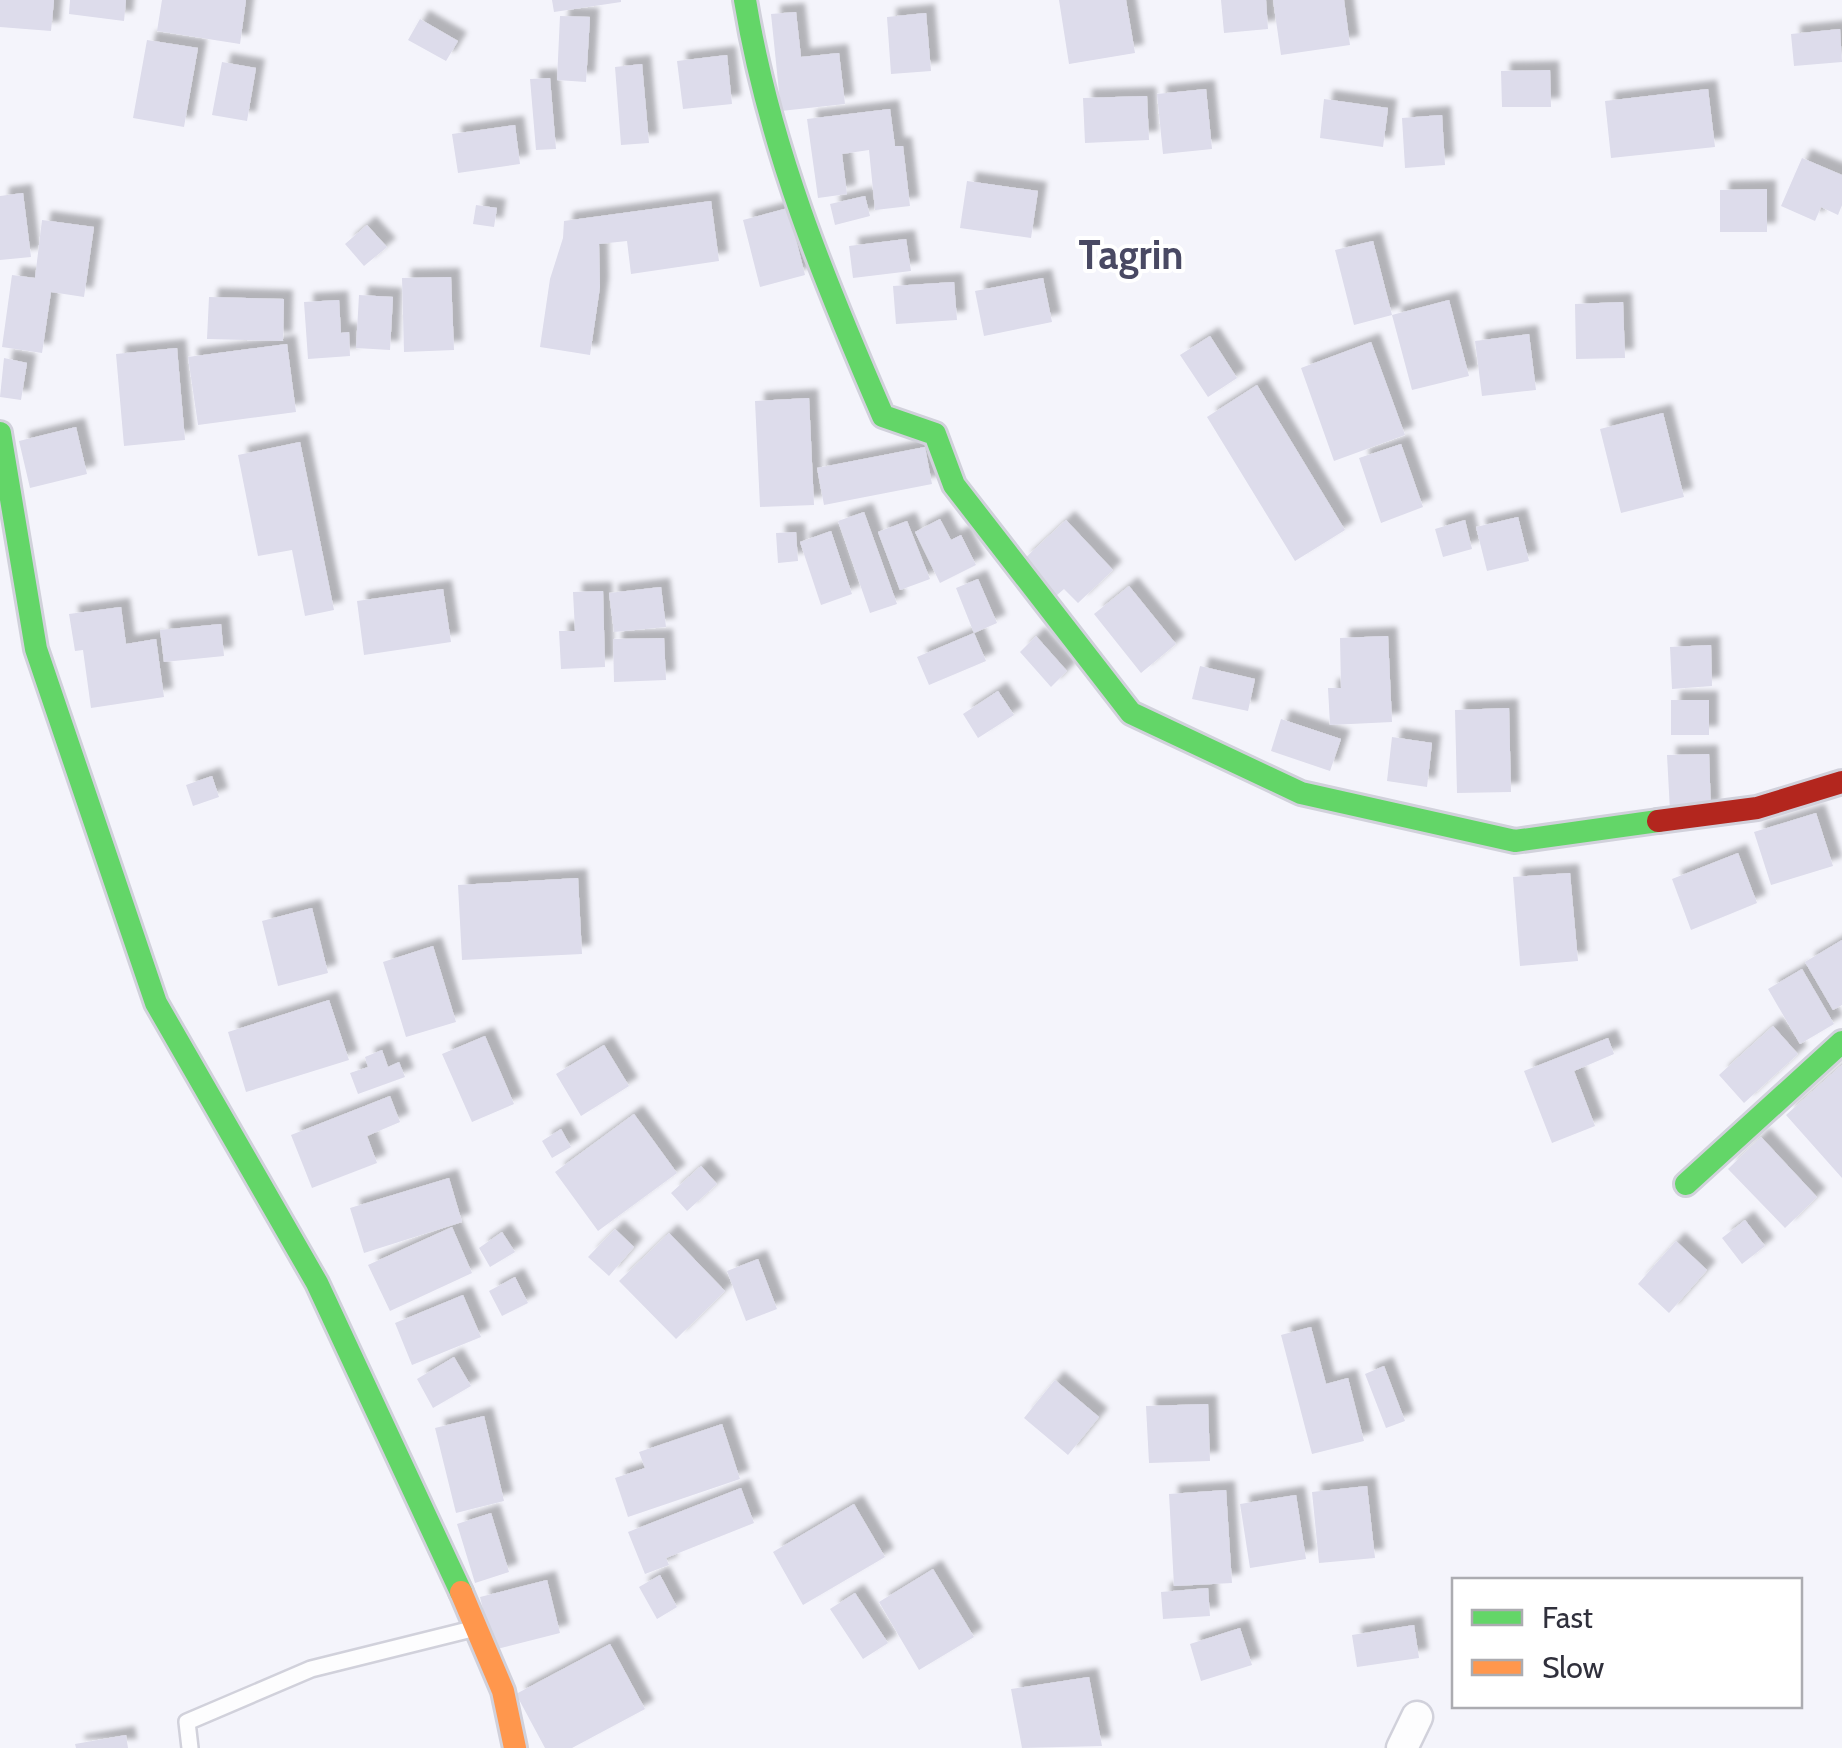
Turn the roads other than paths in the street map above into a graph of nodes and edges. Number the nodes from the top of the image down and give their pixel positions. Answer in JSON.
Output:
{"nodes":[{"id":1,"x":745,"y":0,"type":"edge"},
{"id":2,"x":0,"y":432,"type":"edge"},
{"id":3,"x":1842,"y":782,"type":"edge"},
{"id":4,"x":1842,"y":1042,"type":"edge"},
{"id":5,"x":1686,"y":1184,"type":"dead end"},
{"id":6,"x":476,"y":1628,"type":"junction"},
{"id":7,"x":1417,"y":1717,"type":"dead end"},
{"id":8,"x":190,"y":1748,"type":"edge"},
{"id":9,"x":514,"y":1748,"type":"edge"},
{"id":10,"x":1402,"y":1748,"type":"edge"}],
"edges":[{"from":1,"to":3,"type":"street"},
{"from":2,"to":6,"type":"street"},
{"from":4,"to":5,"type":"street"},
{"from":6,"to":8,"type":"lane"},
{"from":6,"to":9,"type":"street"},
{"from":7,"to":10,"type":"street"}]}
